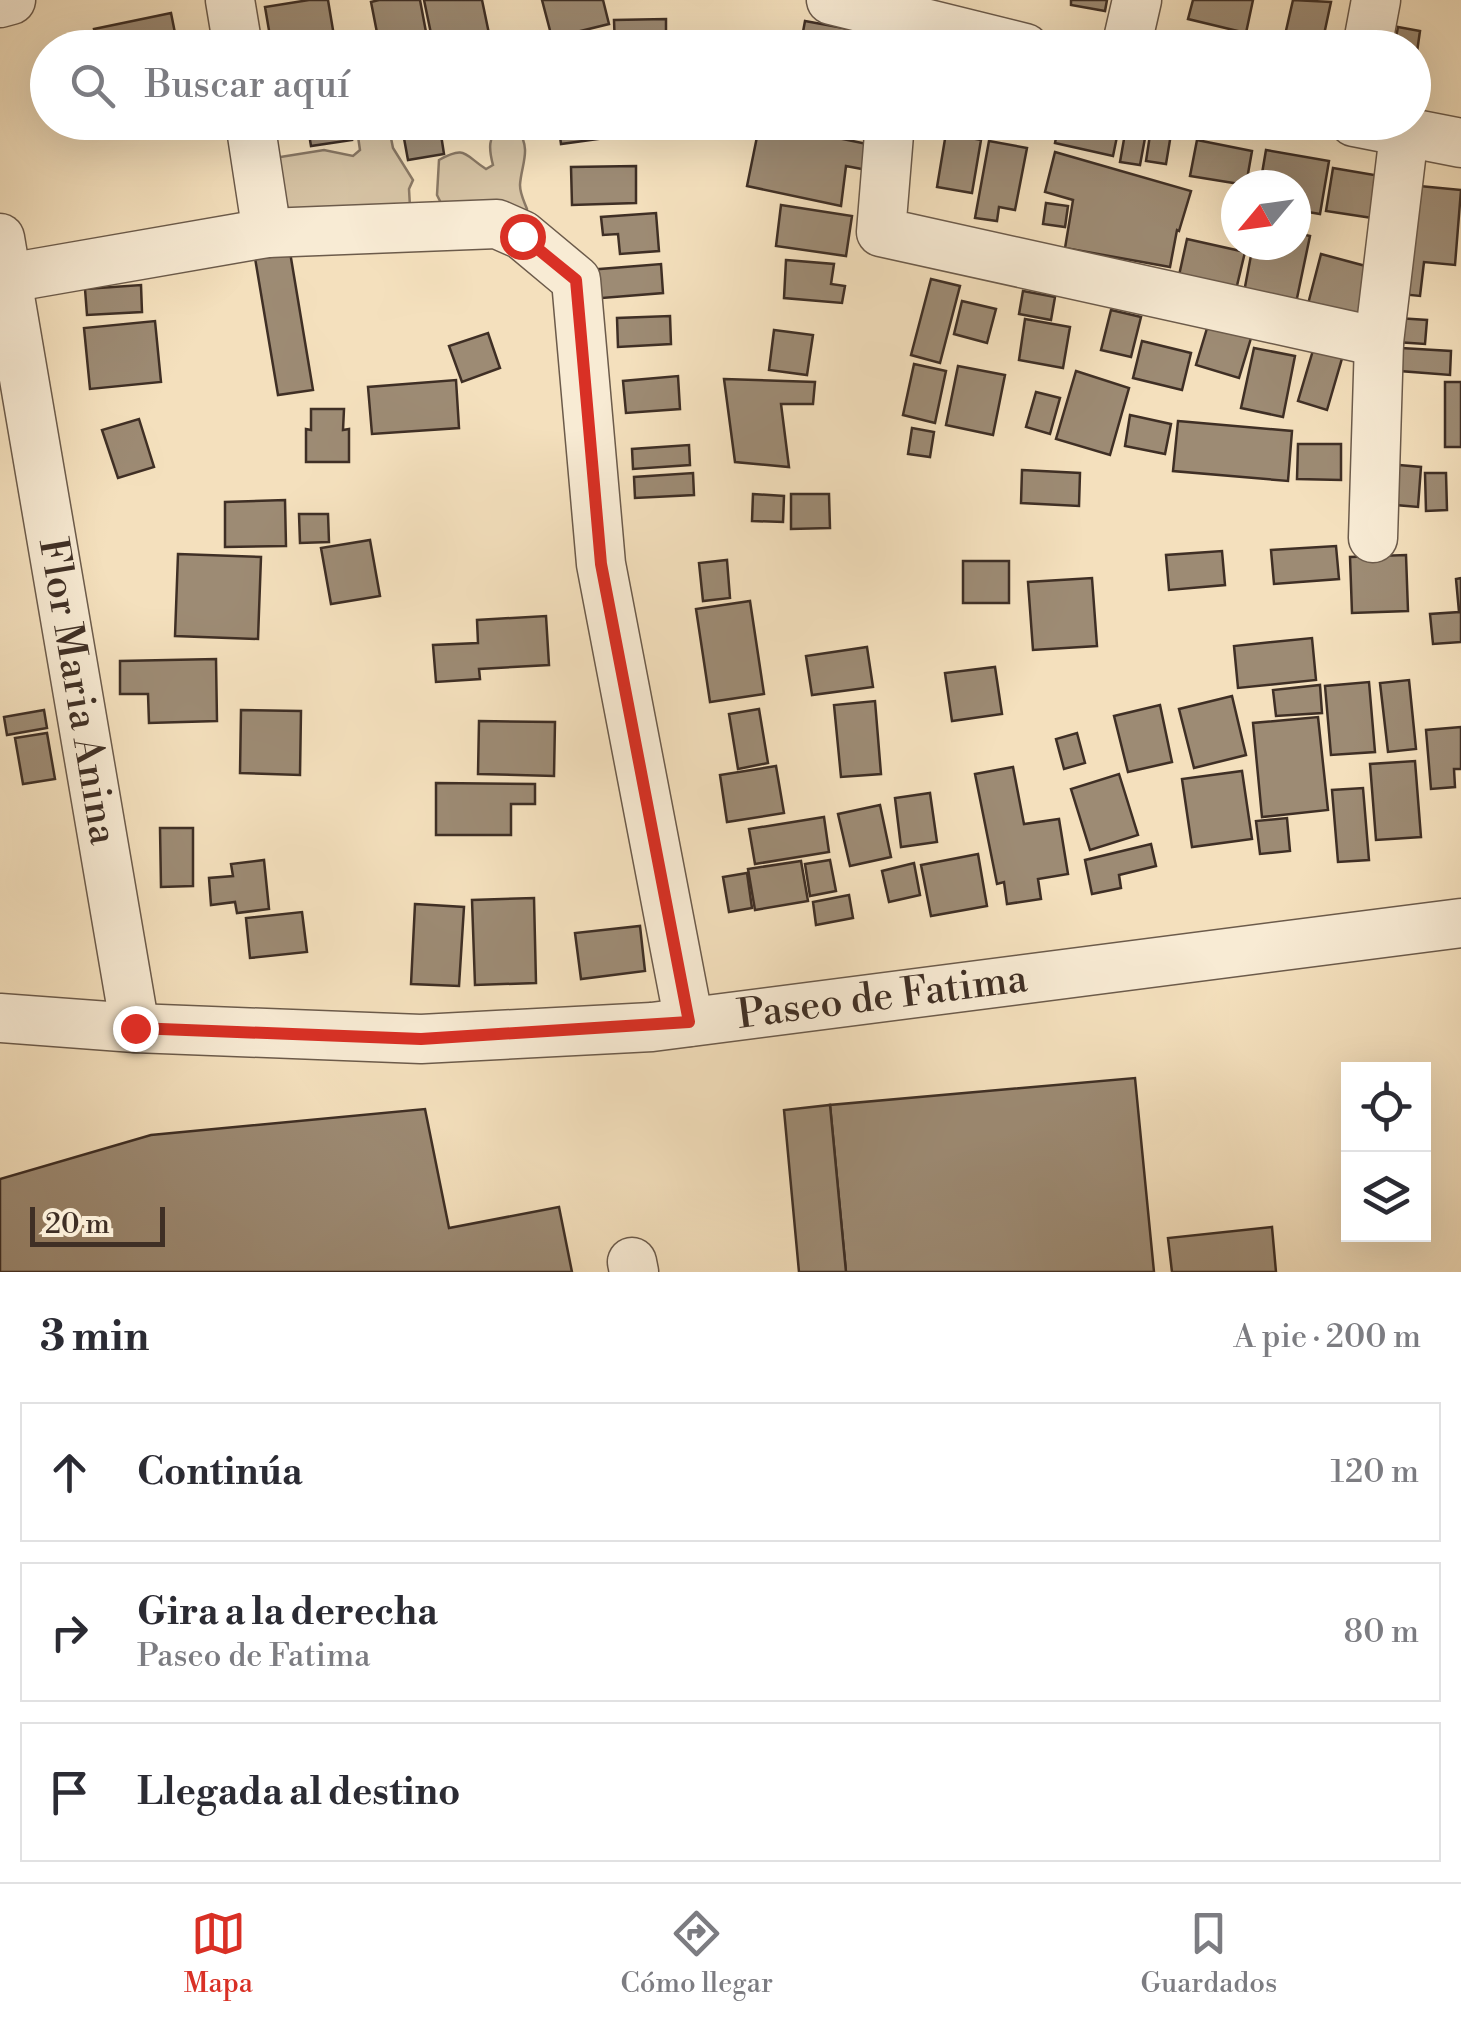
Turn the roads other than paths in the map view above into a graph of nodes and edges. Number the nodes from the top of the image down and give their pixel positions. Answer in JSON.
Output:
{"nodes":[{"id":1,"x":11,"y":0,"type":"edge"},
{"id":2,"x":230,"y":0,"type":"edge"},
{"id":3,"x":831,"y":0,"type":"edge"},
{"id":4,"x":1136,"y":0,"type":"edge"},
{"id":5,"x":1376,"y":0,"type":"edge"},
{"id":6,"x":0,"y":2,"type":"edge"},
{"id":7,"x":900,"y":22,"type":"edge"},
{"id":8,"x":235,"y":30,"type":"edge"},
{"id":9,"x":938,"y":30,"type":"edge"},
{"id":10,"x":1130,"y":30,"type":"edge"},
{"id":11,"x":1370,"y":30,"type":"edge"},
{"id":12,"x":1431,"y":138,"type":"edge"},
{"id":13,"x":253,"y":140,"type":"edge"},
{"id":14,"x":889,"y":140,"type":"edge"},
{"id":15,"x":1403,"y":140,"type":"edge"},
{"id":16,"x":1461,"y":143,"type":"edge"},
{"id":17,"x":267,"y":232,"type":"junction"},
{"id":18,"x":4,"y":258,"type":"edge"},
{"id":19,"x":1378,"y":342,"type":"junction"},
{"id":20,"x":1373,"y":538,"type":"dead end"},
{"id":21,"x":1461,"y":923,"type":"edge"},
{"id":22,"x":0,"y":1018,"type":"edge"},
{"id":23,"x":689,"y":1022,"type":"junction"},
{"id":24,"x":135,"y":1028,"type":"junction"}],
"edges":[{"from":1,"to":6,"type":"street"},
{"from":2,"to":8,"type":"street"},
{"from":3,"to":7,"type":"street"},
{"from":4,"to":10,"type":"street"},
{"from":5,"to":11,"type":"street"},
{"from":7,"to":9,"type":"street"},
{"from":12,"to":16,"type":"street"},
{"from":13,"to":17,"type":"street"},
{"from":14,"to":19,"type":"street"},
{"from":15,"to":19,"type":"street"},
{"from":17,"to":18,"type":"street"},
{"from":17,"to":23,"type":"street"},
{"from":18,"to":24,"type":"street","name":"Flor Maria Anina"},
{"from":19,"to":20,"type":"street"},
{"from":21,"to":23,"type":"street","name":"Paseo de Fatima"},
{"from":22,"to":24,"type":"street","name":"Paseo de Fatima"},
{"from":23,"to":24,"type":"street","name":"Paseo de Fatima"}]}
